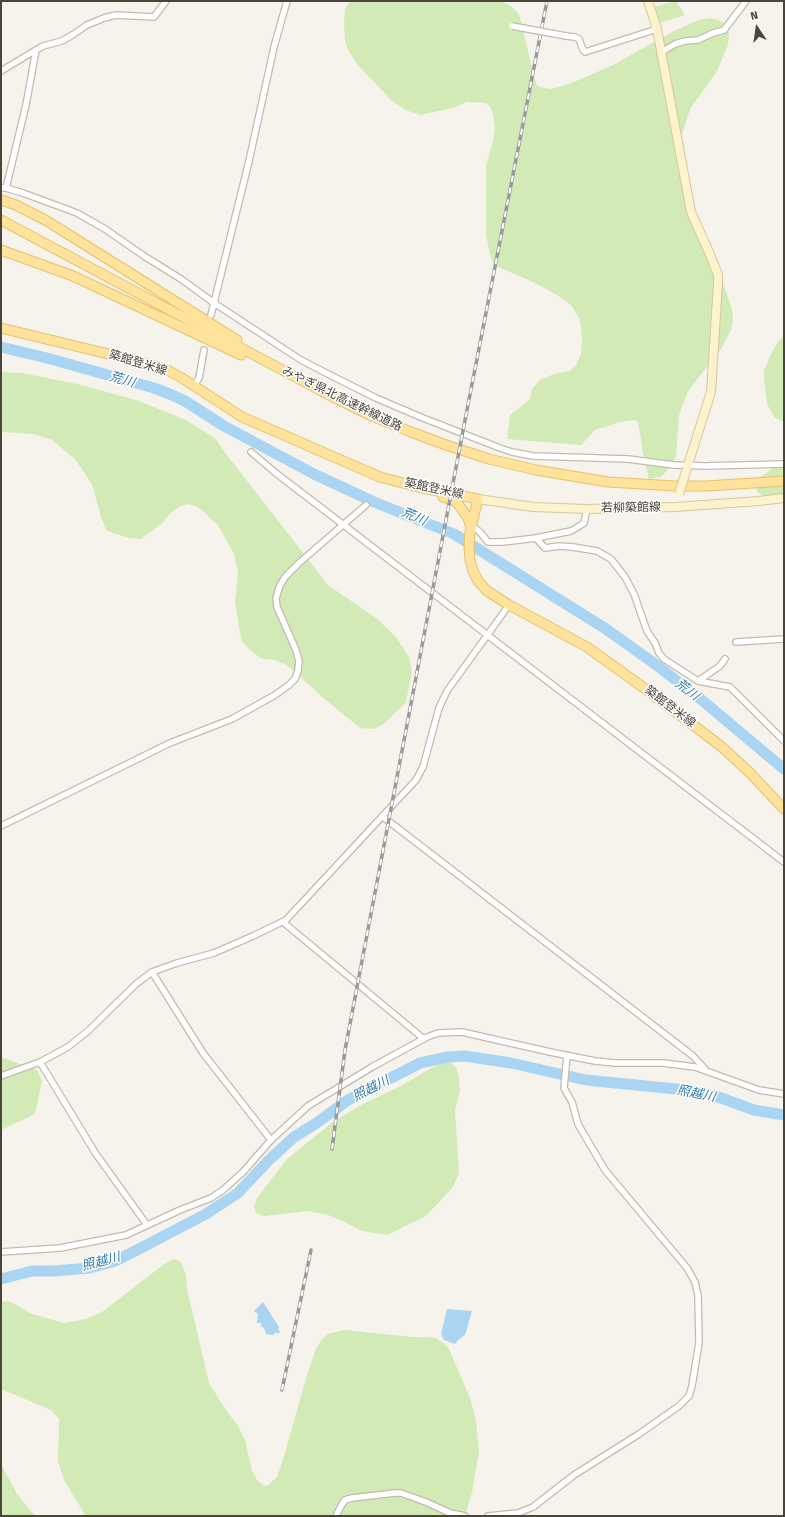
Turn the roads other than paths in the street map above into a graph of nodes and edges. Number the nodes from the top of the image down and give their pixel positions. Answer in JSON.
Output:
{"nodes":[{"id":1,"x":166,"y":1,"type":"edge"},
{"id":2,"x":287,"y":1,"type":"edge"},
{"id":3,"x":648,"y":1,"type":"edge"},
{"id":4,"x":746,"y":1,"type":"edge"},
{"id":5,"x":512,"y":26,"type":"dead end"},
{"id":6,"x":657,"y":29,"type":"junction"},
{"id":7,"x":36,"y":50,"type":"junction"},
{"id":8,"x":660,"y":53,"type":"junction"},
{"id":9,"x":1,"y":71,"type":"edge"},
{"id":10,"x":4,"y":188,"type":"edge"},
{"id":11,"x":1,"y":200,"type":"edge"},
{"id":12,"x":1,"y":220,"type":"edge"},
{"id":13,"x":1,"y":250,"type":"edge"},
{"id":14,"x":214,"y":303,"type":"junction"},
{"id":15,"x":211,"y":315,"type":"dead end"},
{"id":16,"x":1,"y":328,"type":"edge"},
{"id":17,"x":204,"y":350,"type":"dead end"},
{"id":18,"x":194,"y":386,"type":"junction"},
{"id":19,"x":333,"y":397,"type":"junction"},
{"id":20,"x":251,"y":452,"type":"dead end"},
{"id":21,"x":784,"y":464,"type":"edge"},
{"id":22,"x":688,"y":467,"type":"junction"},
{"id":23,"x":784,"y":481,"type":"edge"},
{"id":24,"x":418,"y":487,"type":"junction"},
{"id":25,"x":784,"y":498,"type":"edge"},
{"id":26,"x":478,"y":499,"type":"junction"},
{"id":27,"x":366,"y":505,"type":"dead end"},
{"id":28,"x":675,"y":507,"type":"junction"},
{"id":29,"x":587,"y":509,"type":"junction"},
{"id":30,"x":343,"y":525,"type":"junction"},
{"id":31,"x":470,"y":530,"type":"junction"},
{"id":32,"x":536,"y":538,"type":"junction"},
{"id":33,"x":509,"y":605,"type":"junction"},
{"id":34,"x":487,"y":635,"type":"junction"},
{"id":35,"x":784,"y":639,"type":"edge"},
{"id":36,"x":736,"y":642,"type":"dead end"},
{"id":37,"x":725,"y":658,"type":"dead end"},
{"id":38,"x":698,"y":682,"type":"junction"},
{"id":39,"x":784,"y":741,"type":"edge"},
{"id":40,"x":784,"y":809,"type":"edge"},
{"id":41,"x":382,"y":816,"type":"junction"},
{"id":42,"x":1,"y":826,"type":"edge"},
{"id":43,"x":784,"y":862,"type":"edge"},
{"id":44,"x":283,"y":922,"type":"junction"},
{"id":45,"x":152,"y":972,"type":"junction"},
{"id":46,"x":424,"y":1039,"type":"junction"},
{"id":47,"x":567,"y":1054,"type":"junction"},
{"id":48,"x":40,"y":1062,"type":"junction"},
{"id":49,"x":706,"y":1071,"type":"junction"},
{"id":50,"x":1,"y":1076,"type":"edge"},
{"id":51,"x":784,"y":1094,"type":"edge"},
{"id":52,"x":271,"y":1140,"type":"junction"},
{"id":53,"x":147,"y":1225,"type":"junction"},
{"id":54,"x":1,"y":1252,"type":"edge"},
{"id":55,"x":336,"y":1516,"type":"edge"},
{"id":56,"x":466,"y":1516,"type":"edge"},
{"id":57,"x":488,"y":1516,"type":"edge"}],
"edges":[{"from":1,"to":7,"type":"street"},
{"from":2,"to":14,"type":"street"},
{"from":3,"to":6,"type":"street"},
{"from":4,"to":8,"type":"street"},
{"from":5,"to":6,"type":"street","bridge":true},
{"from":6,"to":8,"type":"street"},
{"from":7,"to":9,"type":"street"},
{"from":7,"to":10,"type":"street"},
{"from":8,"to":22,"type":"street"},
{"from":10,"to":14,"type":"street"},
{"from":11,"to":19,"type":"main road"},
{"from":12,"to":19,"type":"main road","name":"みやぎ県北高速幹線道路"},
{"from":13,"to":19,"type":"main road"},
{"from":14,"to":15,"type":"street"},
{"from":14,"to":22,"type":"street"},
{"from":16,"to":18,"type":"main road","name":"築館登米線"},
{"from":17,"to":18,"type":"street"},
{"from":18,"to":24,"type":"main road","name":"築館登米線"},
{"from":19,"to":23,"type":"main road","name":"みやぎ県北高速幹線道路"},
{"from":20,"to":30,"type":"street"},
{"from":21,"to":22,"type":"street"},
{"from":22,"to":28,"type":"street","bridge":true},
{"from":24,"to":26,"type":"main road","name":"築館登米線"},
{"from":24,"to":31,"type":"main road"},
{"from":25,"to":28,"type":"street","name":"若柳築館線"},
{"from":26,"to":29,"type":"street","name":"若柳築館線"},
{"from":26,"to":31,"type":"main road","name":"築館登米線"},
{"from":27,"to":30,"type":"street"},
{"from":28,"to":29,"type":"street","name":"若柳築館線"},
{"from":29,"to":32,"type":"street"},
{"from":30,"to":34,"type":"street"},
{"from":30,"to":42,"type":"street"},
{"from":31,"to":32,"type":"street"},
{"from":31,"to":33,"type":"main road","name":"築館登米線"},
{"from":32,"to":38,"type":"street"},
{"from":33,"to":34,"type":"street"},
{"from":33,"to":40,"type":"main road","name":"築館登米線"},
{"from":34,"to":41,"type":"street"},
{"from":34,"to":43,"type":"street"},
{"from":35,"to":36,"type":"street"},
{"from":37,"to":38,"type":"street"},
{"from":38,"to":39,"type":"street"},
{"from":41,"to":44,"type":"street"},
{"from":41,"to":49,"type":"street"},
{"from":44,"to":45,"type":"street"},
{"from":44,"to":46,"type":"street"},
{"from":45,"to":48,"type":"street"},
{"from":45,"to":52,"type":"street"},
{"from":46,"to":47,"type":"street"},
{"from":46,"to":52,"type":"street"},
{"from":47,"to":49,"type":"street"},
{"from":47,"to":57,"type":"street"},
{"from":48,"to":50,"type":"street"},
{"from":48,"to":53,"type":"street"},
{"from":49,"to":51,"type":"street"},
{"from":52,"to":53,"type":"street"},
{"from":53,"to":54,"type":"street"},
{"from":55,"to":56,"type":"street"}]}
